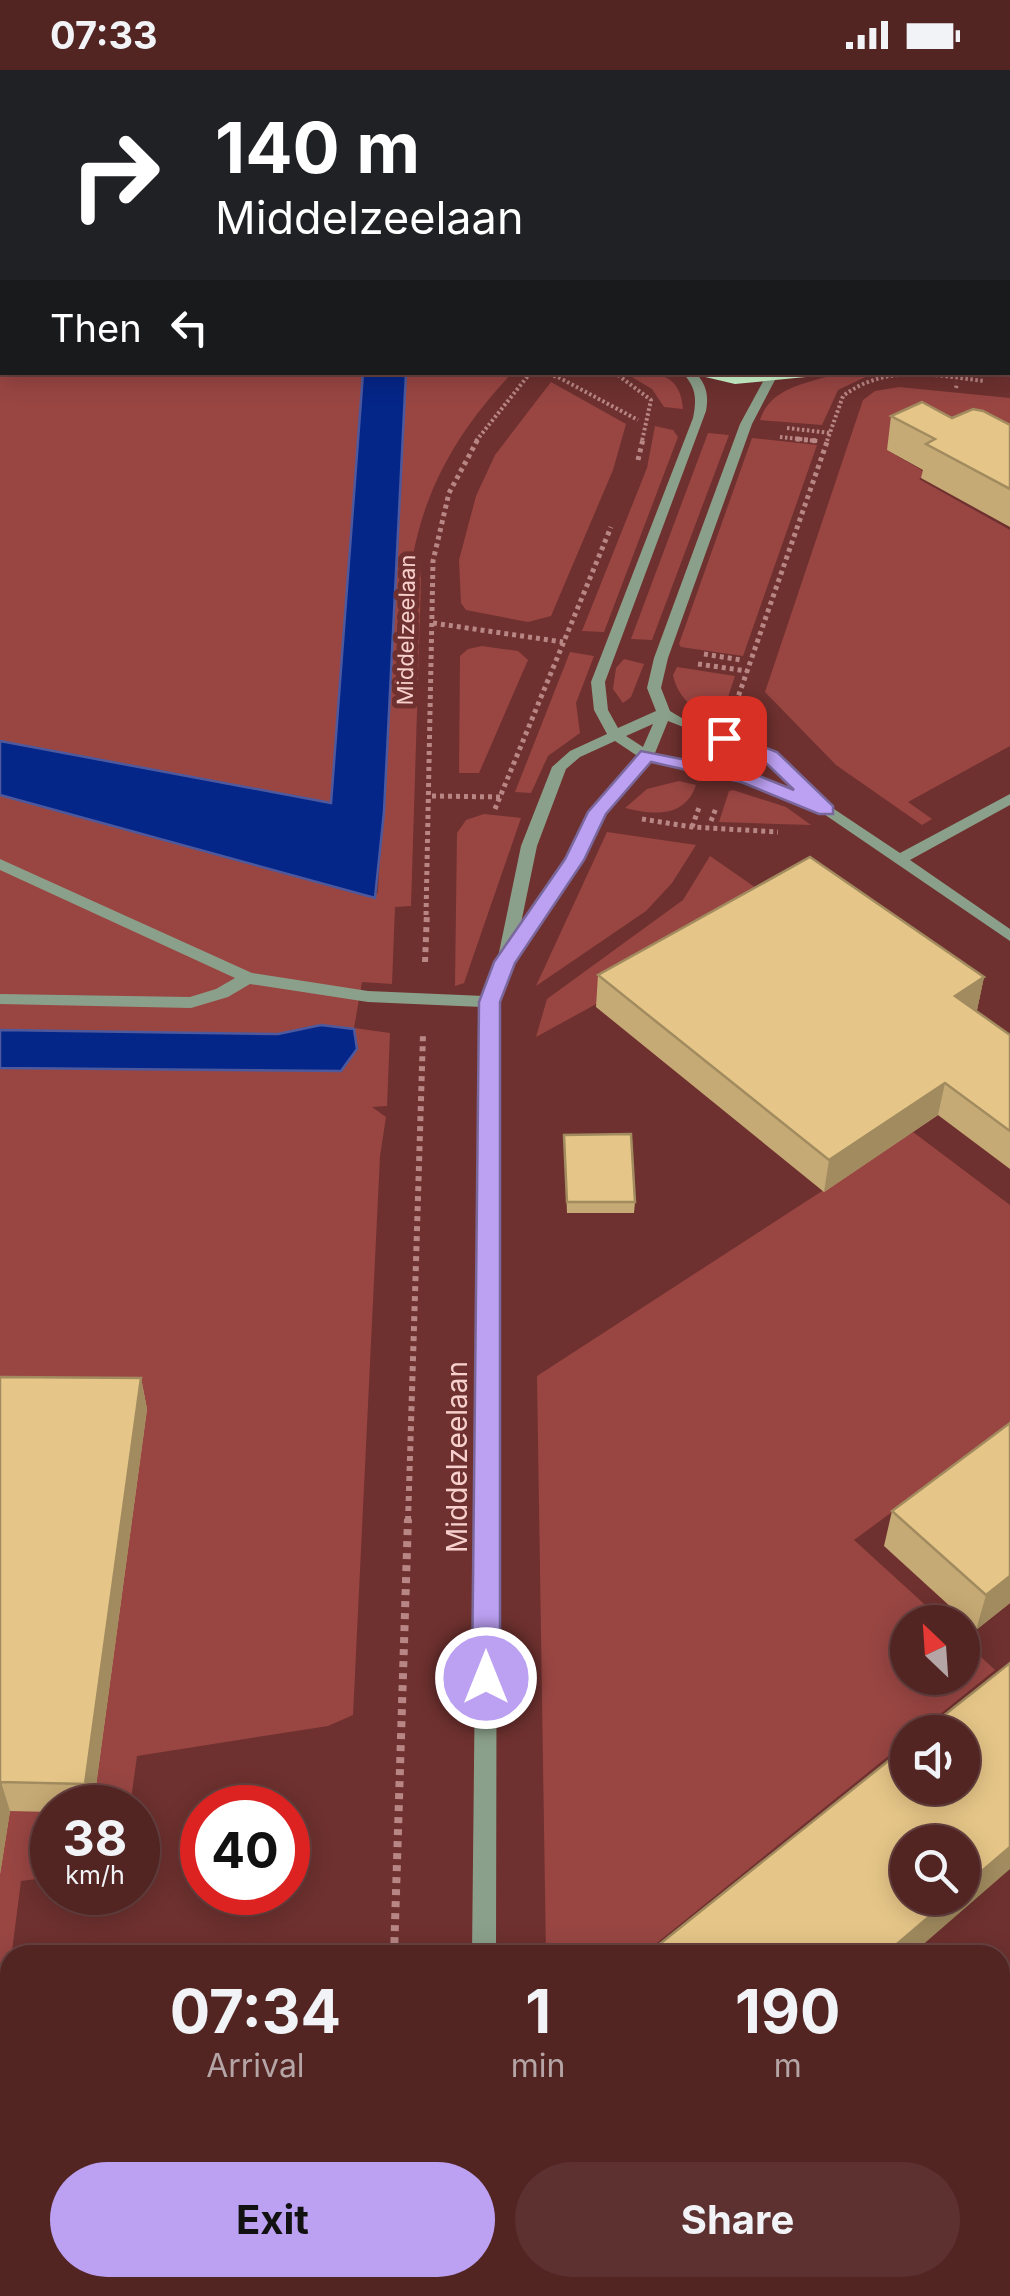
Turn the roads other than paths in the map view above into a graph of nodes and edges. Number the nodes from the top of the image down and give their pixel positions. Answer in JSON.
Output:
{"nodes":[{"id":1,"x":692,"y":375,"type":"edge"},
{"id":2,"x":708,"y":375,"type":"edge"},
{"id":3,"x":772,"y":375,"type":"edge"},
{"id":4,"x":664,"y":712,"type":"junction"},
{"id":5,"x":615,"y":736,"type":"junction"},
{"id":6,"x":647,"y":755,"type":"junction"},
{"id":7,"x":1010,"y":799,"type":"edge"},
{"id":8,"x":826,"y":810,"type":"junction"},
{"id":9,"x":899,"y":860,"type":"junction"},
{"id":10,"x":0,"y":864,"type":"edge"},
{"id":11,"x":1010,"y":936,"type":"edge"},
{"id":12,"x":505,"y":962,"type":"junction"},
{"id":13,"x":248,"y":978,"type":"junction"},
{"id":14,"x":0,"y":999,"type":"edge"},
{"id":15,"x":490,"y":1002,"type":"junction"},
{"id":16,"x":484,"y":1945,"type":"edge"}],
"edges":[{"from":1,"to":5,"type":"street"},
{"from":2,"to":3,"type":"main road"},
{"from":3,"to":4,"type":"street","name":"Middelzeelaan"},
{"from":4,"to":5,"type":"street","name":"Middelzeelaan"},
{"from":4,"to":6,"type":"street","name":"Middelzeelaan"},
{"from":4,"to":8,"type":"street"},
{"from":5,"to":6,"type":"street"},
{"from":5,"to":12,"type":"street","name":"Middelzeelaan"},
{"from":6,"to":8,"type":"street"},
{"from":6,"to":12,"type":"street","name":"Middelzeelaan"},
{"from":7,"to":9,"type":"street"},
{"from":8,"to":9,"type":"street"},
{"from":9,"to":11,"type":"street"},
{"from":10,"to":13,"type":"street"},
{"from":12,"to":15,"type":"street","name":"Middelzeelaan"},
{"from":13,"to":14,"type":"street"},
{"from":13,"to":15,"type":"street"},
{"from":15,"to":16,"type":"street","name":"Middelzeelaan"}]}
